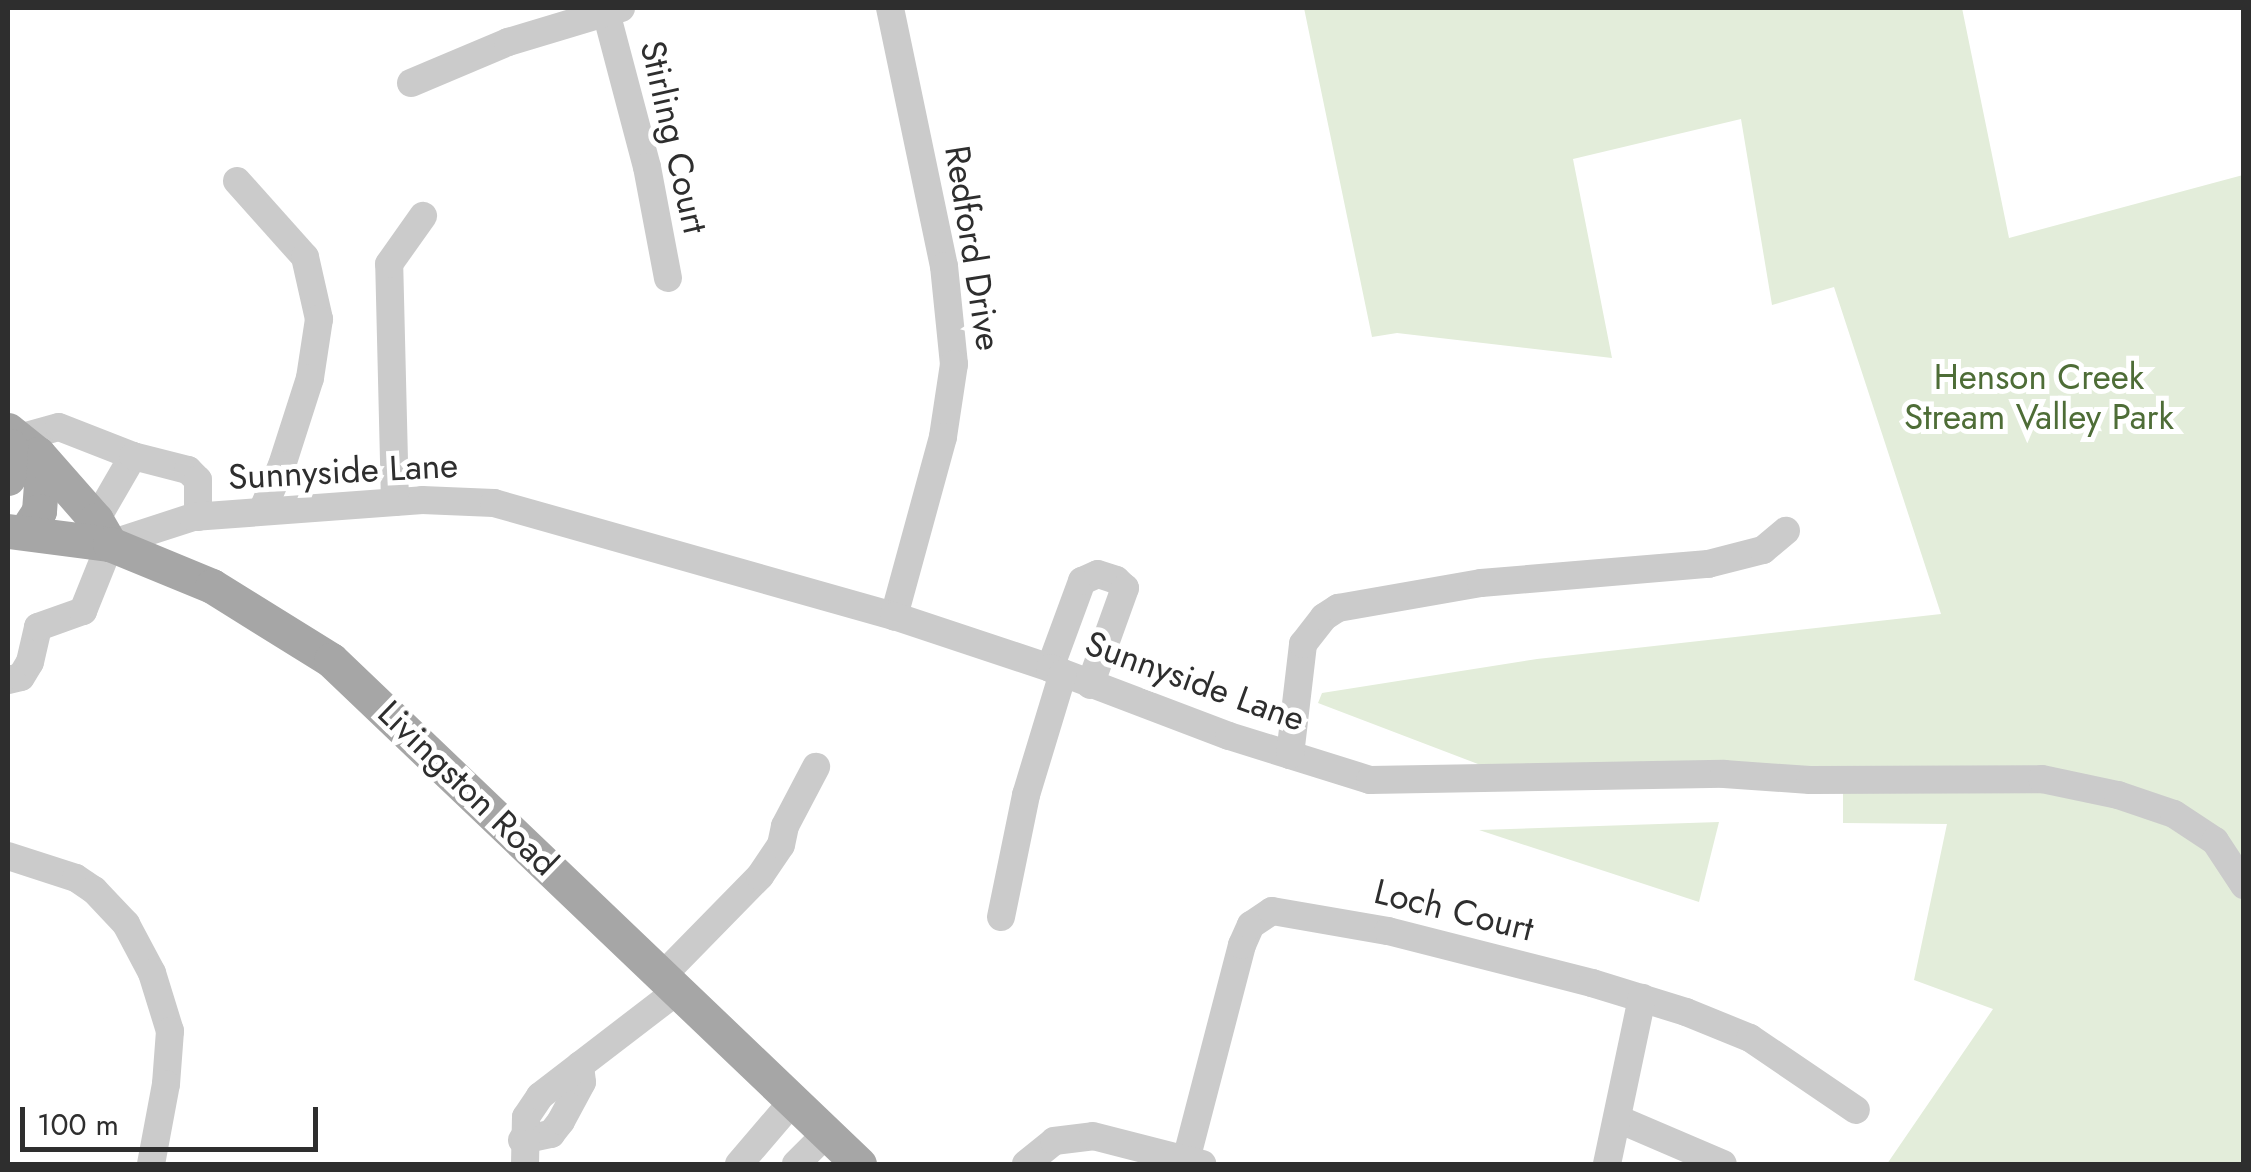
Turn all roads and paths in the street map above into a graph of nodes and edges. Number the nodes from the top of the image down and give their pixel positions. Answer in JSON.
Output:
{"nodes":[{"id":1,"x":890,"y":8,"type":"edge"},
{"id":2,"x":615,"y":10,"type":"edge"},
{"id":3,"x":411,"y":84,"type":"dead end"},
{"id":4,"x":237,"y":181,"type":"dead end"},
{"id":5,"x":424,"y":216,"type":"dead end"},
{"id":6,"x":668,"y":278,"type":"dead end"},
{"id":7,"x":16,"y":447,"type":"edge"},
{"id":8,"x":133,"y":456,"type":"junction"},
{"id":9,"x":395,"y":502,"type":"junction"},
{"id":10,"x":262,"y":512,"type":"junction"},
{"id":11,"x":198,"y":517,"type":"junction"},
{"id":12,"x":17,"y":531,"type":"edge"},
{"id":13,"x":1786,"y":531,"type":"dead end"},
{"id":14,"x":103,"y":532,"type":"junction"},
{"id":15,"x":894,"y":616,"type":"junction"},
{"id":16,"x":1056,"y":670,"type":"junction"},
{"id":17,"x":8,"y":680,"type":"edge"},
{"id":18,"x":1090,"y":685,"type":"junction"},
{"id":19,"x":1290,"y":756,"type":"junction"},
{"id":20,"x":816,"y":767,"type":"dead end"},
{"id":21,"x":8,"y":856,"type":"edge"},
{"id":22,"x":2244,"y":885,"type":"edge"},
{"id":23,"x":1001,"y":917,"type":"dead end"},
{"id":24,"x":670,"y":982,"type":"junction"},
{"id":25,"x":1642,"y":998,"type":"junction"},
{"id":26,"x":793,"y":1101,"type":"junction"},
{"id":27,"x":1856,"y":1110,"type":"dead end"},
{"id":28,"x":1618,"y":1119,"type":"junction"},
{"id":29,"x":826,"y":1133,"type":"junction"},
{"id":30,"x":524,"y":1152,"type":"edge"},
{"id":31,"x":1195,"y":1162,"type":"edge"},
{"id":32,"x":150,"y":1164,"type":"edge"},
{"id":33,"x":739,"y":1164,"type":"edge"},
{"id":34,"x":796,"y":1164,"type":"edge"},
{"id":35,"x":858,"y":1164,"type":"edge"},
{"id":36,"x":1026,"y":1164,"type":"edge"},
{"id":37,"x":1607,"y":1164,"type":"edge"},
{"id":38,"x":1723,"y":1164,"type":"edge"}],
"edges":[{"from":1,"to":15,"type":"street","name":"Redford Drive"},
{"from":2,"to":3,"type":"street"},
{"from":2,"to":6,"type":"street","name":"Stirling Court"},
{"from":4,"to":10,"type":"street"},
{"from":5,"to":9,"type":"street"},
{"from":7,"to":8,"type":"street"},
{"from":7,"to":12,"type":"main road"},
{"from":7,"to":14,"type":"main road"},
{"from":8,"to":11,"type":"street"},
{"from":8,"to":14,"type":"street"},
{"from":9,"to":10,"type":"street","name":"Sunnyside Lane"},
{"from":9,"to":15,"type":"street","name":"Sunnyside Lane"},
{"from":10,"to":11,"type":"street","name":"Sunnyside Lane"},
{"from":11,"to":14,"type":"street","name":"Sunnyside Lane"},
{"from":12,"to":14,"type":"main road","name":"Livingston Road"},
{"from":13,"to":19,"type":"street"},
{"from":14,"to":17,"type":"street"},
{"from":14,"to":24,"type":"main road","name":"Livingston Road"},
{"from":15,"to":16,"type":"street","name":"Sunnyside Lane"},
{"from":16,"to":18,"type":"street","name":"Sunnyside Lane"},
{"from":16,"to":18,"type":"street"},
{"from":16,"to":23,"type":"street"},
{"from":18,"to":19,"type":"street","name":"Sunnyside Lane"},
{"from":19,"to":22,"type":"street","name":"Sunnyside Lane"},
{"from":20,"to":24,"type":"street"},
{"from":21,"to":32,"type":"street"},
{"from":24,"to":26,"type":"main road","name":"Livingston Road"},
{"from":24,"to":30,"type":"street"},
{"from":25,"to":27,"type":"street","name":"Loch Court"},
{"from":25,"to":28,"type":"street"},
{"from":25,"to":31,"type":"street","name":"Loch Court"},
{"from":26,"to":29,"type":"main road","name":"Livingston Road"},
{"from":26,"to":33,"type":"street"},
{"from":28,"to":37,"type":"street"},
{"from":28,"to":38,"type":"street"},
{"from":29,"to":34,"type":"street"},
{"from":29,"to":35,"type":"main road","name":"Livingston Road"},
{"from":31,"to":36,"type":"street"}]}
